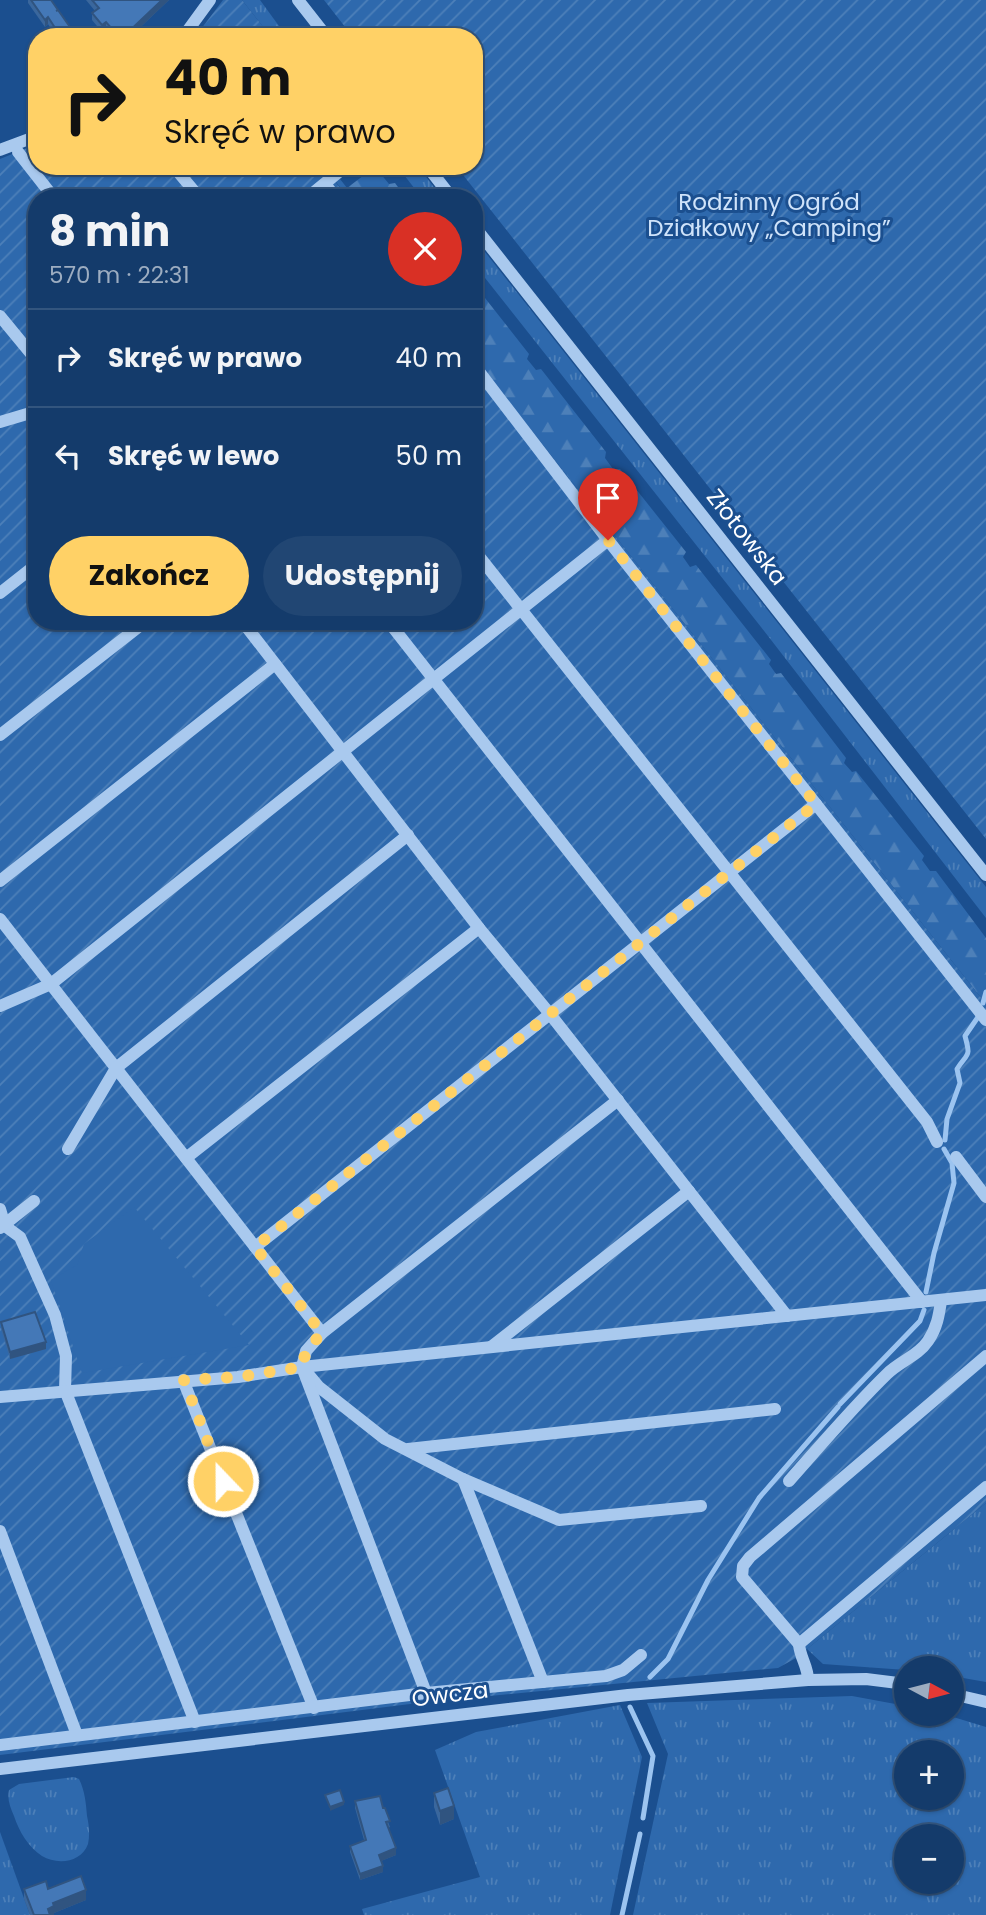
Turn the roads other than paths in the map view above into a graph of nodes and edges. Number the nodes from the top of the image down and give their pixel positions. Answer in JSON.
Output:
{"nodes":[{"id":1,"x":210,"y":0,"type":"edge"},
{"id":2,"x":298,"y":0,"type":"edge"},
{"id":3,"x":190,"y":28,"type":"edge"},
{"id":4,"x":320,"y":28,"type":"edge"},
{"id":5,"x":28,"y":139,"type":"edge"},
{"id":6,"x":0,"y":150,"type":"edge"},
{"id":7,"x":18,"y":152,"type":"dead end"},
{"id":8,"x":28,"y":165,"type":"edge"},
{"id":9,"x":36,"y":175,"type":"edge"},
{"id":10,"x":181,"y":175,"type":"edge"},
{"id":11,"x":335,"y":175,"type":"edge"},
{"id":12,"x":434,"y":175,"type":"edge"},
{"id":13,"x":328,"y":181,"type":"junction"},
{"id":14,"x":47,"y":189,"type":"edge"},
{"id":15,"x":192,"y":189,"type":"edge"},
{"id":16,"x":318,"y":189,"type":"edge"},
{"id":17,"x":332,"y":189,"type":"edge"},
{"id":18,"x":445,"y":189,"type":"edge"},
{"id":19,"x":483,"y":237,"type":"edge"},
{"id":20,"x":0,"y":316,"type":"edge"},
{"id":21,"x":28,"y":350,"type":"edge"},
{"id":22,"x":483,"y":377,"type":"edge"},
{"id":23,"x":28,"y":414,"type":"edge"},
{"id":24,"x":0,"y":422,"type":"edge"},
{"id":25,"x":608,"y":540,"type":"junction"},
{"id":26,"x":483,"y":562,"type":"edge"},
{"id":27,"x":28,"y":571,"type":"edge"},
{"id":28,"x":0,"y":593,"type":"edge"},
{"id":29,"x":521,"y":611,"type":"junction"},
{"id":30,"x":135,"y":630,"type":"edge"},
{"id":31,"x":249,"y":630,"type":"edge"},
{"id":32,"x":395,"y":630,"type":"edge"},
{"id":33,"x":275,"y":664,"type":"junction"},
{"id":34,"x":434,"y":680,"type":"junction"},
{"id":35,"x":0,"y":736,"type":"edge"},
{"id":36,"x":344,"y":752,"type":"junction"},
{"id":37,"x":816,"y":804,"type":"junction"},
{"id":38,"x":408,"y":835,"type":"junction"},
{"id":39,"x":729,"y":871,"type":"junction"},
{"id":40,"x":986,"y":875,"type":"edge"},
{"id":41,"x":0,"y":881,"type":"edge"},
{"id":42,"x":0,"y":919,"type":"edge"},
{"id":43,"x":479,"y":928,"type":"junction"},
{"id":44,"x":640,"y":942,"type":"junction"},
{"id":45,"x":51,"y":984,"type":"junction"},
{"id":46,"x":0,"y":1006,"type":"edge"},
{"id":47,"x":550,"y":1014,"type":"junction"},
{"id":48,"x":986,"y":1020,"type":"edge"},
{"id":49,"x":116,"y":1068,"type":"junction"},
{"id":50,"x":618,"y":1100,"type":"junction"},
{"id":51,"x":937,"y":1142,"type":"dead end"},
{"id":52,"x":68,"y":1149,"type":"dead end"},
{"id":53,"x":186,"y":1157,"type":"junction"},
{"id":54,"x":956,"y":1157,"type":"dead end"},
{"id":55,"x":689,"y":1191,"type":"junction"},
{"id":56,"x":986,"y":1197,"type":"edge"},
{"id":57,"x":34,"y":1200,"type":"dead end"},
{"id":58,"x":0,"y":1209,"type":"edge"},
{"id":59,"x":3,"y":1227,"type":"edge"},
{"id":60,"x":255,"y":1247,"type":"junction"},
{"id":61,"x":986,"y":1295,"type":"edge"},
{"id":62,"x":941,"y":1301,"type":"junction"},
{"id":63,"x":922,"y":1302,"type":"junction"},
{"id":64,"x":787,"y":1316,"type":"junction"},
{"id":65,"x":322,"y":1333,"type":"junction"},
{"id":66,"x":491,"y":1347,"type":"junction"},
{"id":67,"x":986,"y":1356,"type":"edge"},
{"id":68,"x":302,"y":1367,"type":"junction"},
{"id":69,"x":184,"y":1380,"type":"junction"},
{"id":70,"x":65,"y":1390,"type":"junction"},
{"id":71,"x":0,"y":1397,"type":"edge"},
{"id":72,"x":775,"y":1409,"type":"dead end"},
{"id":73,"x":408,"y":1450,"type":"junction"},
{"id":74,"x":463,"y":1479,"type":"junction"},
{"id":75,"x":789,"y":1482,"type":"dead end"},
{"id":76,"x":986,"y":1487,"type":"edge"},
{"id":77,"x":701,"y":1506,"type":"dead end"},
{"id":78,"x":0,"y":1531,"type":"edge"},
{"id":79,"x":799,"y":1649,"type":"junction"},
{"id":80,"x":641,"y":1656,"type":"dead end"},
{"id":81,"x":808,"y":1680,"type":"junction"},
{"id":82,"x":543,"y":1682,"type":"junction"},
{"id":83,"x":894,"y":1682,"type":"edge"},
{"id":84,"x":426,"y":1693,"type":"junction"},
{"id":85,"x":964,"y":1697,"type":"edge"},
{"id":86,"x":986,"y":1702,"type":"edge"},
{"id":87,"x":314,"y":1708,"type":"junction"},
{"id":88,"x":194,"y":1722,"type":"junction"},
{"id":89,"x":77,"y":1735,"type":"junction"},
{"id":90,"x":0,"y":1745,"type":"edge"},
{"id":91,"x":0,"y":1769,"type":"edge"}],
"edges":[{"from":1,"to":3,"type":"street"},
{"from":2,"to":4,"type":"street"},
{"from":5,"to":6,"type":"street"},
{"from":7,"to":8,"type":"street"},
{"from":9,"to":14,"type":"street"},
{"from":10,"to":15,"type":"street"},
{"from":11,"to":13,"type":"street"},
{"from":12,"to":18,"type":"street"},
{"from":13,"to":16,"type":"street"},
{"from":13,"to":17,"type":"street"},
{"from":19,"to":40,"type":"street","name":"Złotowska"},
{"from":20,"to":21,"type":"street"},
{"from":22,"to":25,"type":"street"},
{"from":23,"to":24,"type":"street"},
{"from":25,"to":29,"type":"street"},
{"from":25,"to":37,"type":"street"},
{"from":26,"to":29,"type":"street"},
{"from":27,"to":28,"type":"street"},
{"from":29,"to":34,"type":"street"},
{"from":29,"to":39,"type":"street"},
{"from":30,"to":35,"type":"street"},
{"from":31,"to":33,"type":"street"},
{"from":32,"to":34,"type":"street"},
{"from":33,"to":36,"type":"street"},
{"from":33,"to":41,"type":"street"},
{"from":34,"to":36,"type":"street"},
{"from":34,"to":44,"type":"street"},
{"from":36,"to":38,"type":"street"},
{"from":36,"to":45,"type":"street"},
{"from":37,"to":39,"type":"street"},
{"from":37,"to":48,"type":"street"},
{"from":38,"to":43,"type":"street"},
{"from":38,"to":49,"type":"street"},
{"from":39,"to":44,"type":"street"},
{"from":39,"to":51,"type":"street"},
{"from":42,"to":45,"type":"street"},
{"from":43,"to":47,"type":"street"},
{"from":43,"to":53,"type":"street"},
{"from":44,"to":47,"type":"street"},
{"from":44,"to":63,"type":"street"},
{"from":45,"to":46,"type":"street"},
{"from":45,"to":49,"type":"street"},
{"from":47,"to":50,"type":"street"},
{"from":47,"to":60,"type":"street"},
{"from":49,"to":52,"type":"street"},
{"from":49,"to":53,"type":"street"},
{"from":50,"to":55,"type":"street"},
{"from":50,"to":65,"type":"street"},
{"from":53,"to":60,"type":"street"},
{"from":54,"to":56,"type":"street"},
{"from":55,"to":64,"type":"street"},
{"from":55,"to":66,"type":"street"},
{"from":57,"to":59,"type":"street"},
{"from":58,"to":59,"type":"street"},
{"from":59,"to":70,"type":"street"},
{"from":60,"to":65,"type":"street"},
{"from":61,"to":62,"type":"street"},
{"from":62,"to":63,"type":"street"},
{"from":62,"to":75,"type":"street"},
{"from":63,"to":64,"type":"street"},
{"from":64,"to":66,"type":"street"},
{"from":65,"to":68,"type":"street"},
{"from":66,"to":68,"type":"street"},
{"from":67,"to":79,"type":"street"},
{"from":68,"to":69,"type":"street"},
{"from":68,"to":73,"type":"street"},
{"from":68,"to":84,"type":"street"},
{"from":69,"to":70,"type":"street"},
{"from":69,"to":87,"type":"street"},
{"from":70,"to":71,"type":"street"},
{"from":70,"to":88,"type":"street"},
{"from":72,"to":73,"type":"street"},
{"from":73,"to":74,"type":"street"},
{"from":74,"to":77,"type":"street"},
{"from":74,"to":82,"type":"street"},
{"from":76,"to":79,"type":"street"},
{"from":78,"to":89,"type":"street"},
{"from":79,"to":81,"type":"street"},
{"from":80,"to":82,"type":"street"},
{"from":81,"to":83,"type":"street","name":"Owcza"},
{"from":81,"to":91,"type":"street","name":"Owcza"},
{"from":82,"to":84,"type":"street"},
{"from":84,"to":87,"type":"street"},
{"from":85,"to":86,"type":"street"},
{"from":87,"to":88,"type":"street"},
{"from":88,"to":89,"type":"street"},
{"from":89,"to":90,"type":"street"}]}
